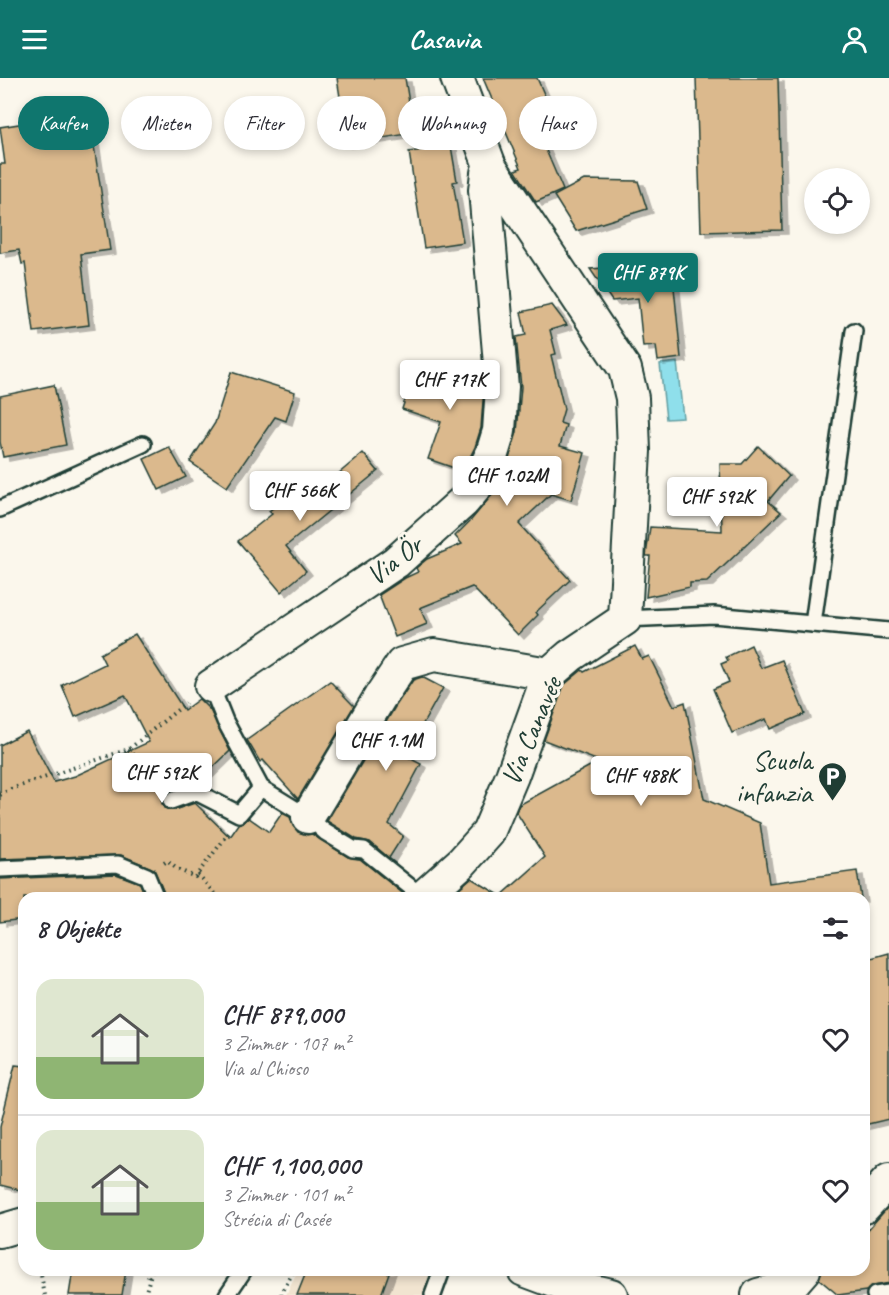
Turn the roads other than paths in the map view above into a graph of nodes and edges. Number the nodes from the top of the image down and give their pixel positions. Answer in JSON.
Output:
{"nodes":[{"id":1,"x":457,"y":78,"type":"edge"},
{"id":2,"x":490,"y":166,"type":"junction"},
{"id":3,"x":854,"y":331,"type":"dead end"},
{"id":4,"x":143,"y":444,"type":"dead end"},
{"id":5,"x":0,"y":509,"type":"edge"},
{"id":6,"x":625,"y":619,"type":"junction"},
{"id":7,"x":813,"y":624,"type":"junction"},
{"id":8,"x":889,"y":632,"type":"edge"},
{"id":9,"x":549,"y":674,"type":"junction"},
{"id":10,"x":211,"y":686,"type":"joint"},
{"id":11,"x":261,"y":788,"type":"junction"},
{"id":12,"x":171,"y":801,"type":"road end"},
{"id":13,"x":308,"y":817,"type":"junction"},
{"id":14,"x":0,"y":869,"type":"edge"},
{"id":15,"x":154,"y":892,"type":"edge"},
{"id":16,"x":416,"y":892,"type":"edge"},
{"id":17,"x":430,"y":892,"type":"edge"},
{"id":18,"x":889,"y":1180,"type":"edge"},
{"id":19,"x":870,"y":1201,"type":"edge"},
{"id":20,"x":18,"y":1226,"type":"edge"},
{"id":21,"x":0,"y":1231,"type":"edge"},
{"id":22,"x":240,"y":1276,"type":"edge"},
{"id":23,"x":440,"y":1276,"type":"edge"},
{"id":24,"x":558,"y":1277,"type":"edge"},
{"id":25,"x":796,"y":1287,"type":"edge"},
{"id":26,"x":889,"y":1293,"type":"edge"},
{"id":27,"x":227,"y":1295,"type":"edge"},
{"id":28,"x":433,"y":1295,"type":"edge"},
{"id":29,"x":611,"y":1295,"type":"edge"},
{"id":30,"x":759,"y":1295,"type":"edge"},
{"id":31,"x":875,"y":1295,"type":"edge"}],
"edges":[{"from":1,"to":2,"type":"street"},
{"from":2,"to":6,"type":"street"},
{"from":2,"to":10,"type":"street","name":"Via Ör"},
{"from":3,"to":7,"type":"lane"},
{"from":4,"to":5,"type":"lane"},
{"from":6,"to":7,"type":"lane"},
{"from":6,"to":9,"type":"street","name":"Via Canavée"},
{"from":7,"to":8,"type":"lane"},
{"from":9,"to":13,"type":"street"},
{"from":9,"to":17,"type":"street","name":"Via Canavée"},
{"from":10,"to":11,"type":"lane"},
{"from":11,"to":12,"type":"lane"},
{"from":11,"to":13,"type":"lane"},
{"from":13,"to":16,"type":"lane"},
{"from":14,"to":15,"type":"lane"},
{"from":18,"to":19,"type":"street"},
{"from":20,"to":21,"type":"street"},
{"from":22,"to":27,"type":"lane"},
{"from":23,"to":28,"type":"lane"},
{"from":24,"to":29,"type":"street"},
{"from":25,"to":30,"type":"street"},
{"from":26,"to":31,"type":"lane"}]}
